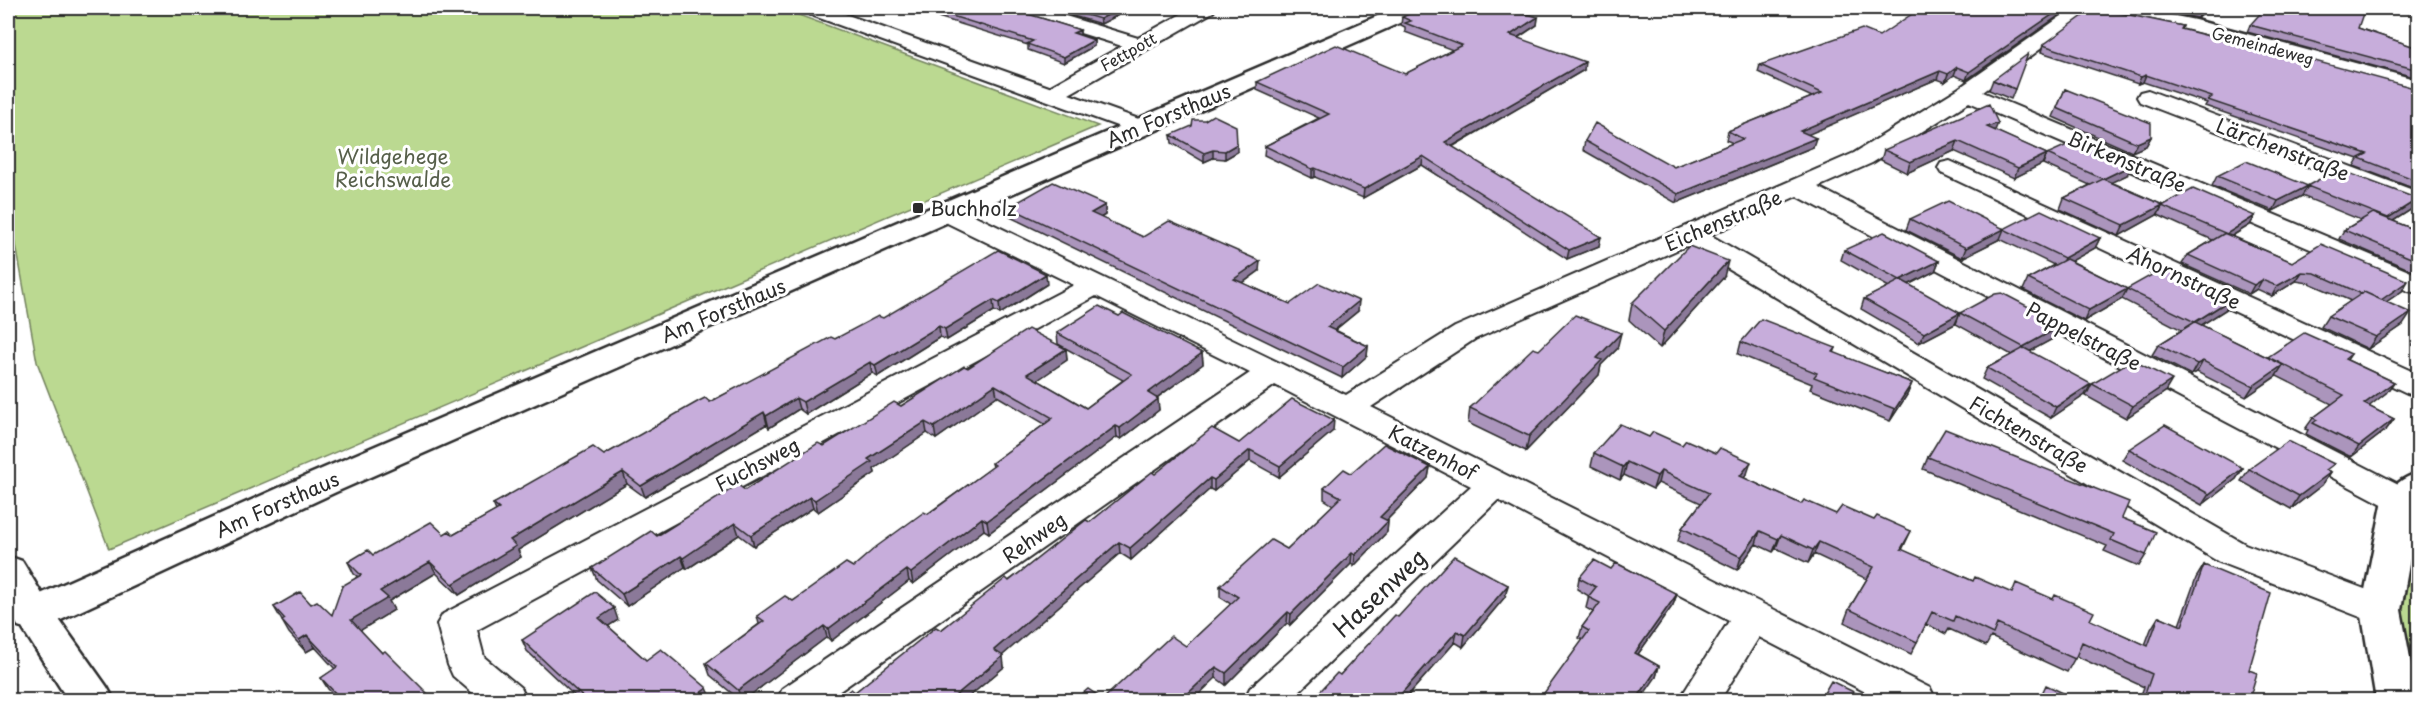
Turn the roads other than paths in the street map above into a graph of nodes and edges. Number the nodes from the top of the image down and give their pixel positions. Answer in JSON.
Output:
{"nodes":[{"id":1,"x":810,"y":8,"type":"edge"},
{"id":2,"x":1020,"y":8,"type":"edge"},
{"id":3,"x":1206,"y":8,"type":"edge"},
{"id":4,"x":1414,"y":8,"type":"edge"},
{"id":5,"x":2085,"y":8,"type":"edge"},
{"id":6,"x":2107,"y":8,"type":"edge"},
{"id":7,"x":1139,"y":45,"type":"junction"},
{"id":8,"x":2418,"y":87,"type":"edge"},
{"id":9,"x":1967,"y":93,"type":"junction"},
{"id":10,"x":1051,"y":95,"type":"junction"},
{"id":11,"x":2148,"y":97,"type":"dead end"},
{"id":12,"x":1139,"y":127,"type":"junction"},
{"id":13,"x":1950,"y":168,"type":"dead end"},
{"id":14,"x":1798,"y":188,"type":"junction"},
{"id":15,"x":2418,"y":201,"type":"edge"},
{"id":16,"x":946,"y":212,"type":"junction"},
{"id":17,"x":1689,"y":234,"type":"junction"},
{"id":18,"x":1096,"y":285,"type":"junction"},
{"id":19,"x":2418,"y":285,"type":"edge"},
{"id":20,"x":1271,"y":373,"type":"junction"},
{"id":21,"x":2418,"y":386,"type":"edge"},
{"id":22,"x":1347,"y":408,"type":"junction"},
{"id":23,"x":1494,"y":484,"type":"junction"},
{"id":24,"x":2410,"y":493,"type":"edge"},
{"id":25,"x":16,"y":590,"type":"edge"},
{"id":26,"x":2381,"y":610,"type":"junction"},
{"id":27,"x":1752,"y":616,"type":"junction"},
{"id":28,"x":92,"y":700,"type":"edge"},
{"id":29,"x":507,"y":700,"type":"edge"},
{"id":30,"x":797,"y":700,"type":"edge"},
{"id":31,"x":1264,"y":700,"type":"edge"},
{"id":32,"x":1699,"y":700,"type":"edge"},
{"id":33,"x":1916,"y":700,"type":"edge"},
{"id":34,"x":2398,"y":700,"type":"edge"}],
"edges":[{"from":1,"to":10,"type":"street"},
{"from":2,"to":7,"type":"street"},
{"from":3,"to":7,"type":"street","name":"Fettpott"},
{"from":4,"to":12,"type":"street","name":"Am Forsthaus"},
{"from":5,"to":9,"type":"street","name":"Eichenstraße"},
{"from":6,"to":8,"type":"street","name":"Gemeindeweg"},
{"from":7,"to":10,"type":"street","name":"Fettpott"},
{"from":9,"to":14,"type":"street","name":"Eichenstraße"},
{"from":9,"to":19,"type":"street","name":"Birkenstraße"},
{"from":10,"to":12,"type":"street"},
{"from":11,"to":15,"type":"street","name":"Lärchenstraße"},
{"from":12,"to":16,"type":"street","name":"Am Forsthaus"},
{"from":13,"to":21,"type":"street","name":"Ahornstraße"},
{"from":14,"to":17,"type":"street","name":"Eichenstraße"},
{"from":14,"to":24,"type":"street","name":"Pappelstraße"},
{"from":16,"to":18,"type":"street","name":"Katzenhof"},
{"from":16,"to":25,"type":"street","name":"Am Forsthaus"},
{"from":17,"to":22,"type":"street","name":"Eichenstraße"},
{"from":17,"to":26,"type":"street","name":"Fichtenstraße"},
{"from":18,"to":20,"type":"street","name":"Katzenhof"},
{"from":18,"to":29,"type":"street","name":"Fuchsweg"},
{"from":20,"to":22,"type":"street","name":"Katzenhof"},
{"from":20,"to":30,"type":"street","name":"Rehweg"},
{"from":22,"to":23,"type":"street","name":"Katzenhof"},
{"from":23,"to":27,"type":"street","name":"Katzenhof"},
{"from":23,"to":31,"type":"street","name":"Hasenweg"},
{"from":24,"to":26,"type":"street"},
{"from":25,"to":28,"type":"street"},
{"from":26,"to":34,"type":"street"},
{"from":27,"to":32,"type":"street"},
{"from":27,"to":33,"type":"street","name":"Katzenhof"}]}
